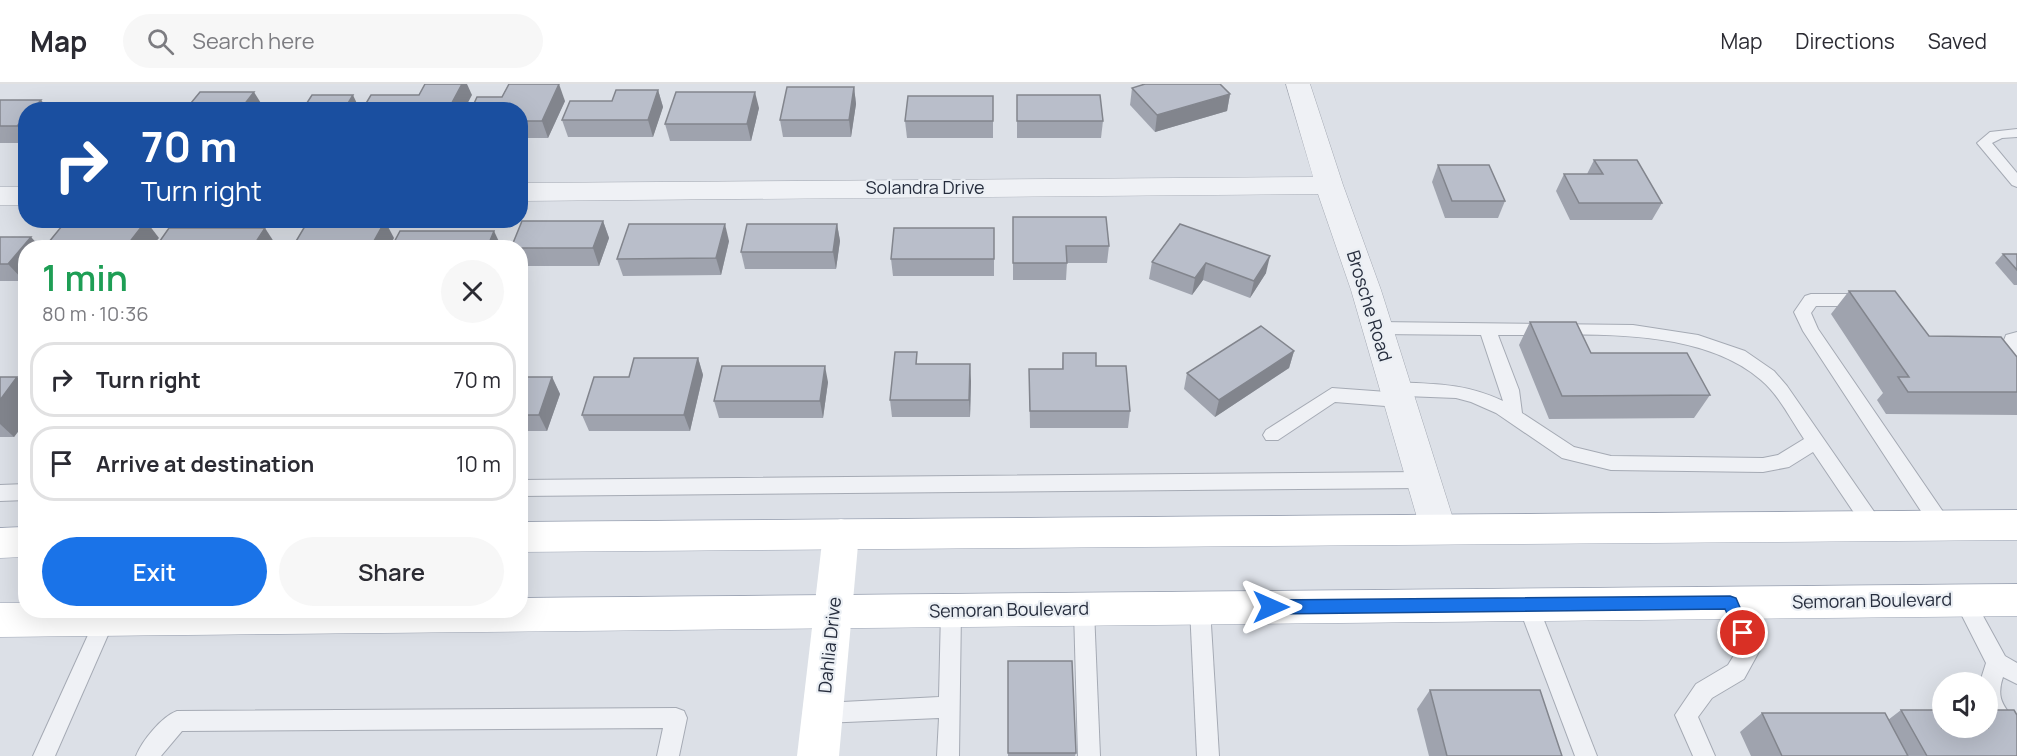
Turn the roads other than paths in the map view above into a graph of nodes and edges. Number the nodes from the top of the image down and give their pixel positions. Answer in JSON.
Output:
{"nodes":[{"id":1,"x":1298,"y":84,"type":"edge"},
{"id":2,"x":2017,"y":133,"type":"edge"},
{"id":3,"x":2017,"y":182,"type":"edge"},
{"id":4,"x":1329,"y":185,"type":"junction"},
{"id":5,"x":528,"y":192,"type":"edge"},
{"id":6,"x":0,"y":196,"type":"edge"},
{"id":7,"x":18,"y":196,"type":"edge"},
{"id":8,"x":1865,"y":300,"type":"edge"},
{"id":9,"x":1377,"y":328,"type":"junction"},
{"id":10,"x":1487,"y":329,"type":"junction"},
{"id":11,"x":2017,"y":338,"type":"edge"},
{"id":12,"x":2017,"y":363,"type":"edge"},
{"id":13,"x":1396,"y":395,"type":"junction"},
{"id":14,"x":1514,"y":417,"type":"junction"},
{"id":15,"x":1272,"y":435,"type":"dead end"},
{"id":16,"x":1816,"y":441,"type":"junction"},
{"id":17,"x":1422,"y":480,"type":"junction"},
{"id":18,"x":528,"y":488,"type":"edge"},
{"id":19,"x":18,"y":492,"type":"edge"},
{"id":20,"x":0,"y":493,"type":"edge"},
{"id":21,"x":1941,"y":525,"type":"junction"},
{"id":22,"x":2017,"y":525,"type":"edge"},
{"id":23,"x":1874,"y":526,"type":"junction"},
{"id":24,"x":1438,"y":528,"type":"junction"},
{"id":25,"x":841,"y":534,"type":"junction"},
{"id":26,"x":528,"y":537,"type":"edge"},
{"id":27,"x":18,"y":542,"type":"edge"},
{"id":28,"x":0,"y":543,"type":"edge"},
{"id":29,"x":1964,"y":600,"type":"junction"},
{"id":30,"x":2017,"y":600,"type":"edge"},
{"id":31,"x":1730,"y":603,"type":"junction"},
{"id":32,"x":1528,"y":605,"type":"junction"},
{"id":33,"x":1200,"y":608,"type":"junction"},
{"id":34,"x":1084,"y":610,"type":"junction"},
{"id":35,"x":951,"y":611,"type":"junction"},
{"id":36,"x":834,"y":612,"type":"junction"},
{"id":37,"x":528,"y":615,"type":"edge"},
{"id":38,"x":209,"y":618,"type":"edge"},
{"id":39,"x":105,"y":619,"type":"junction"},
{"id":40,"x":0,"y":620,"type":"edge"},
{"id":41,"x":1997,"y":663,"type":"junction"},
{"id":42,"x":2017,"y":674,"type":"edge"},
{"id":43,"x":950,"y":707,"type":"junction"},
{"id":44,"x":823,"y":713,"type":"junction"},
{"id":45,"x":2017,"y":750,"type":"edge"},
{"id":46,"x":44,"y":756,"type":"edge"},
{"id":47,"x":147,"y":756,"type":"edge"},
{"id":48,"x":668,"y":756,"type":"edge"},
{"id":49,"x":818,"y":756,"type":"edge"},
{"id":50,"x":948,"y":756,"type":"edge"},
{"id":51,"x":1089,"y":756,"type":"edge"},
{"id":52,"x":1208,"y":756,"type":"edge"},
{"id":53,"x":1586,"y":756,"type":"edge"},
{"id":54,"x":1704,"y":756,"type":"edge"}],
"edges":[{"from":1,"to":4,"type":"street","name":"Brosche Road"},
{"from":2,"to":3,"type":"lane"},
{"from":4,"to":5,"type":"street","name":"Solandra Drive"},
{"from":4,"to":9,"type":"street","name":"Brosche Road"},
{"from":6,"to":7,"type":"street"},
{"from":8,"to":21,"type":"lane"},
{"from":9,"to":10,"type":"lane"},
{"from":9,"to":13,"type":"street","name":"Brosche Road"},
{"from":10,"to":14,"type":"lane"},
{"from":10,"to":16,"type":"lane"},
{"from":11,"to":12,"type":"lane"},
{"from":13,"to":14,"type":"lane"},
{"from":13,"to":15,"type":"lane"},
{"from":13,"to":17,"type":"street","name":"Brosche Road"},
{"from":14,"to":16,"type":"lane"},
{"from":16,"to":23,"type":"lane"},
{"from":17,"to":18,"type":"lane"},
{"from":17,"to":24,"type":"street","name":"Brosche Road"},
{"from":19,"to":20,"type":"lane"},
{"from":21,"to":22,"type":"main road"},
{"from":21,"to":23,"type":"main road"},
{"from":23,"to":24,"type":"main road"},
{"from":24,"to":25,"type":"main road"},
{"from":25,"to":26,"type":"main road"},
{"from":25,"to":36,"type":"main road","name":"Dahlia Drive"},
{"from":27,"to":28,"type":"main road"},
{"from":29,"to":30,"type":"main road","name":"Semoran Boulevard"},
{"from":29,"to":31,"type":"main road","name":"Semoran Boulevard"},
{"from":29,"to":41,"type":"lane"},
{"from":31,"to":32,"type":"main road","name":"Semoran Boulevard"},
{"from":31,"to":54,"type":"lane"},
{"from":32,"to":33,"type":"main road","name":"Semoran Boulevard"},
{"from":32,"to":53,"type":"lane"},
{"from":33,"to":34,"type":"main road","name":"Semoran Boulevard"},
{"from":33,"to":52,"type":"lane"},
{"from":34,"to":35,"type":"main road","name":"Semoran Boulevard"},
{"from":34,"to":51,"type":"lane"},
{"from":35,"to":36,"type":"main road","name":"Semoran Boulevard"},
{"from":35,"to":43,"type":"lane"},
{"from":36,"to":37,"type":"main road","name":"Semoran Boulevard"},
{"from":36,"to":44,"type":"main road","name":"Dahlia Drive"},
{"from":38,"to":39,"type":"main road","name":"Semoran Boulevard"},
{"from":39,"to":40,"type":"main road","name":"Semoran Boulevard"},
{"from":39,"to":46,"type":"lane"},
{"from":41,"to":42,"type":"lane"},
{"from":41,"to":45,"type":"lane"},
{"from":43,"to":44,"type":"lane"},
{"from":43,"to":50,"type":"lane"},
{"from":44,"to":49,"type":"main road","name":"Dahlia Drive"},
{"from":47,"to":48,"type":"lane"}]}
